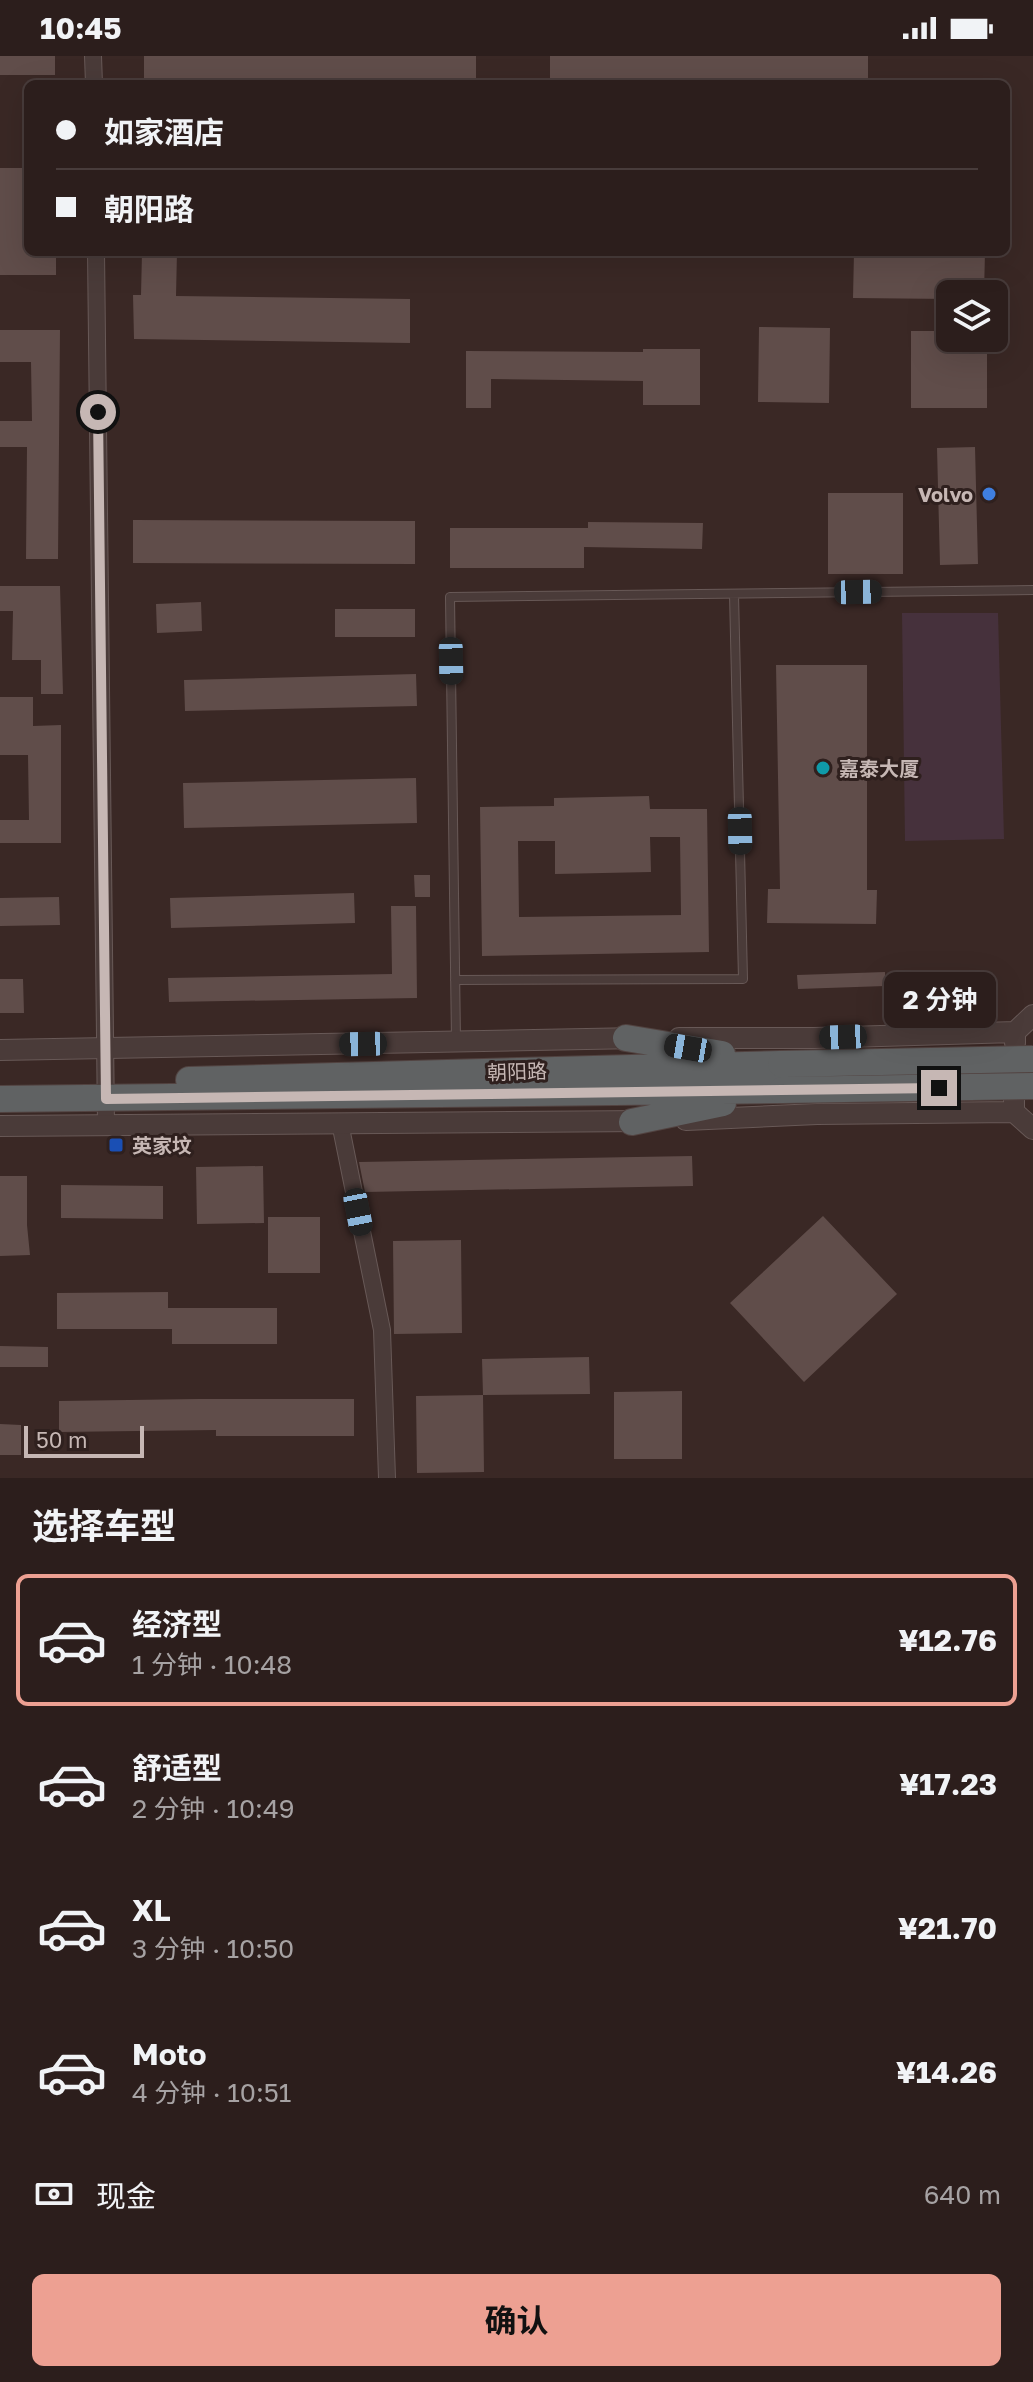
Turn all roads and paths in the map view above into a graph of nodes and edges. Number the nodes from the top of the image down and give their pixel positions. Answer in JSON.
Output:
{"nodes":[{"id":1,"x":93,"y":56,"type":"edge"},
{"id":2,"x":94,"y":80,"type":"edge"},
{"id":3,"x":96,"y":256,"type":"edge"},
{"id":4,"x":1033,"y":590,"type":"edge"},
{"id":5,"x":734,"y":594,"type":"junction"},
{"id":6,"x":455,"y":980,"type":"junction"},
{"id":7,"x":1033,"y":1015,"type":"edge"},
{"id":8,"x":1015,"y":1032,"type":"junction"},
{"id":9,"x":626,"y":1038,"type":"junction"},
{"id":10,"x":456,"y":1042,"type":"junction"},
{"id":11,"x":0,"y":1050,"type":"edge"},
{"id":12,"x":106,"y":1050,"type":"junction"},
{"id":13,"x":1033,"y":1059,"type":"edge"},
{"id":14,"x":781,"y":1077,"type":"junction"},
{"id":15,"x":0,"y":1082,"type":"edge"},
{"id":16,"x":1033,"y":1086,"type":"edge"},
{"id":17,"x":0,"y":1099,"type":"edge"},
{"id":18,"x":106,"y":1101,"type":"junction"},
{"id":19,"x":1014,"y":1112,"type":"junction"},
{"id":20,"x":632,"y":1122,"type":"junction"},
{"id":21,"x":340,"y":1123,"type":"junction"},
{"id":22,"x":0,"y":1126,"type":"edge"},
{"id":23,"x":1033,"y":1129,"type":"edge"},
{"id":24,"x":387,"y":1478,"type":"edge"}],
"edges":[{"from":1,"to":2,"type":"street"},
{"from":3,"to":12,"type":"street"},
{"from":4,"to":5,"type":"lane"},
{"from":5,"to":6,"type":"lane"},
{"from":5,"to":6,"type":"lane"},
{"from":6,"to":10,"type":"lane"},
{"from":7,"to":8,"type":"street"},
{"from":8,"to":9,"type":"street","name":"朝阳路"},
{"from":8,"to":19,"type":"street"},
{"from":9,"to":10,"type":"street","name":"朝阳路"},
{"from":9,"to":14,"type":"highway"},
{"from":10,"to":12,"type":"street","name":"朝阳路"},
{"from":11,"to":12,"type":"street","name":"朝阳路"},
{"from":12,"to":18,"type":"street"},
{"from":13,"to":14,"type":"highway","name":"朝阳路","bridge":true},
{"from":14,"to":16,"type":"highway","name":"朝阳路","bridge":true},
{"from":14,"to":18,"type":"highway","name":"朝阳路"},
{"from":14,"to":20,"type":"highway"},
{"from":15,"to":18,"type":"highway","name":"朝阳路"},
{"from":17,"to":18,"type":"highway","name":"朝阳路"},
{"from":18,"to":21,"type":"street","name":"朝阳路"},
{"from":18,"to":22,"type":"street","name":"朝阳路"},
{"from":19,"to":20,"type":"street","name":"朝阳路"},
{"from":19,"to":23,"type":"street"},
{"from":20,"to":21,"type":"street","name":"朝阳路"},
{"from":21,"to":24,"type":"street"}]}
